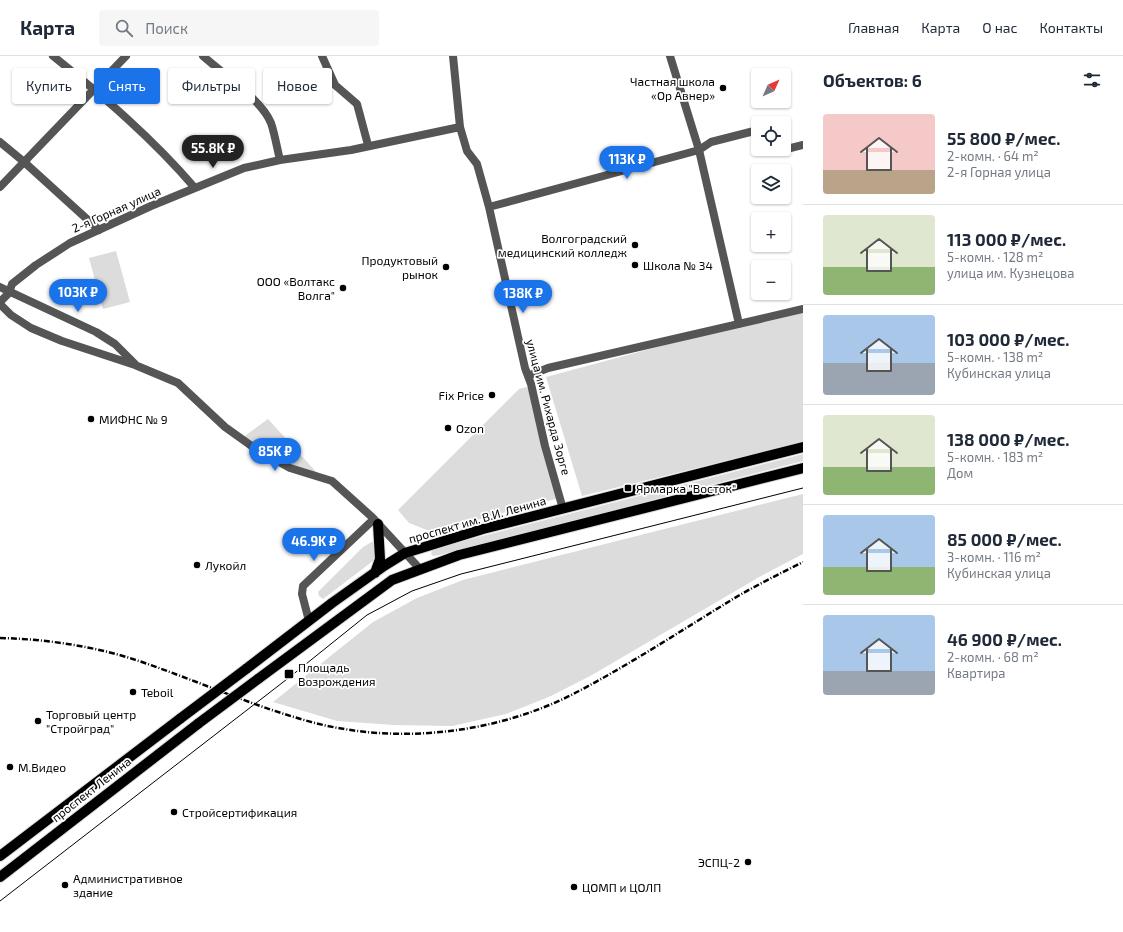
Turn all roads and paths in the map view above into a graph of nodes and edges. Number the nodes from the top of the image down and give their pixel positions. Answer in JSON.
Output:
{"nodes":[{"id":1,"x":53,"y":56,"type":"edge"},
{"id":2,"x":126,"y":56,"type":"edge"},
{"id":3,"x":203,"y":56,"type":"edge"},
{"id":4,"x":322,"y":56,"type":"edge"},
{"id":5,"x":453,"y":56,"type":"edge"},
{"id":6,"x":670,"y":56,"type":"edge"},
{"id":7,"x":114,"y":68,"type":"edge"},
{"id":8,"x":94,"y":88,"type":"joint"},
{"id":9,"x":112,"y":104,"type":"edge"},
{"id":10,"x":460,"y":127,"type":"junction"},
{"id":11,"x":751,"y":132,"type":"edge"},
{"id":12,"x":0,"y":142,"type":"edge"},
{"id":13,"x":368,"y":145,"type":"junction"},
{"id":14,"x":803,"y":145,"type":"edge"},
{"id":15,"x":791,"y":148,"type":"edge"},
{"id":16,"x":699,"y":150,"type":"junction"},
{"id":17,"x":280,"y":160,"type":"junction"},
{"id":18,"x":24,"y":161,"type":"junction"},
{"id":19,"x":0,"y":187,"type":"edge"},
{"id":20,"x":195,"y":188,"type":"junction"},
{"id":21,"x":489,"y":207,"type":"junction"},
{"id":22,"x":99,"y":230,"type":"junction"},
{"id":23,"x":0,"y":287,"type":"edge"},
{"id":24,"x":9,"y":293,"type":"junction"},
{"id":25,"x":0,"y":303,"type":"edge"},
{"id":26,"x":803,"y":309,"type":"edge"},
{"id":27,"x":740,"y":324,"type":"junction"},
{"id":28,"x":135,"y":364,"type":"junction"},
{"id":29,"x":528,"y":376,"type":"junction"},
{"id":30,"x":803,"y":447,"type":"edge"},
{"id":31,"x":803,"y":468,"type":"edge"},
{"id":32,"x":563,"y":509,"type":"junction"},
{"id":33,"x":376,"y":522,"type":"junction"},
{"id":34,"x":405,"y":553,"type":"junction"},
{"id":35,"x":420,"y":569,"type":"junction"},
{"id":36,"x":375,"y":573,"type":"junction"},
{"id":37,"x":309,"y":622,"type":"junction"},
{"id":38,"x":181,"y":718,"type":"joint"},
{"id":39,"x":0,"y":856,"type":"edge"},
{"id":40,"x":0,"y":877,"type":"edge"}],
"edges":[{"from":1,"to":8,"type":"street"},
{"from":2,"to":7,"type":"street"},
{"from":3,"to":17,"type":"street"},
{"from":4,"to":13,"type":"street"},
{"from":5,"to":10,"type":"street","name":"улица им. Рихарда Зорге"},
{"from":6,"to":16,"type":"street"},
{"from":8,"to":18,"type":"street"},
{"from":9,"to":20,"type":"street"},
{"from":10,"to":13,"type":"street","name":"2-я Горная улица"},
{"from":10,"to":21,"type":"street","name":"улица им. Рихарда Зорге"},
{"from":11,"to":16,"type":"street"},
{"from":12,"to":18,"type":"street"},
{"from":13,"to":17,"type":"street","name":"2-я Горная улица"},
{"from":14,"to":15,"type":"street"},
{"from":16,"to":21,"type":"street"},
{"from":16,"to":27,"type":"street"},
{"from":17,"to":20,"type":"street","name":"2-я Горная улица"},
{"from":18,"to":19,"type":"street"},
{"from":18,"to":22,"type":"street"},
{"from":20,"to":22,"type":"street","name":"2-я Горная улица"},
{"from":21,"to":29,"type":"street","name":"улица им. Рихарда Зорге"},
{"from":22,"to":24,"type":"street","name":"2-я Горная улица"},
{"from":23,"to":24,"type":"street"},
{"from":24,"to":25,"type":"street","name":"2-я Горная улица"},
{"from":24,"to":28,"type":"street"},
{"from":25,"to":28,"type":"street"},
{"from":26,"to":27,"type":"street"},
{"from":27,"to":29,"type":"street"},
{"from":28,"to":33,"type":"street"},
{"from":29,"to":32,"type":"street","name":"улица им. Рихарда Зорге"},
{"from":30,"to":32,"type":"main road","name":"проспект им. В.И. Ленина"},
{"from":31,"to":35,"type":"main road"},
{"from":32,"to":34,"type":"main road","name":"проспект им. В.И. Ленина"},
{"from":33,"to":34,"type":"street"},
{"from":33,"to":36,"type":"main road"},
{"from":33,"to":37,"type":"street"},
{"from":34,"to":35,"type":"street"},
{"from":34,"to":36,"type":"main road","name":"проспект им. В.И. Ленина"},
{"from":35,"to":40,"type":"main road","name":"проспект Ленина","bridge":true},
{"from":36,"to":37,"type":"main road","name":"проспект им. В.И. Ленина"},
{"from":37,"to":38,"type":"main road","name":"проспект им. В.И. Ленина","bridge":true},
{"from":38,"to":39,"type":"main road","name":"проспект Ленина"}]}
